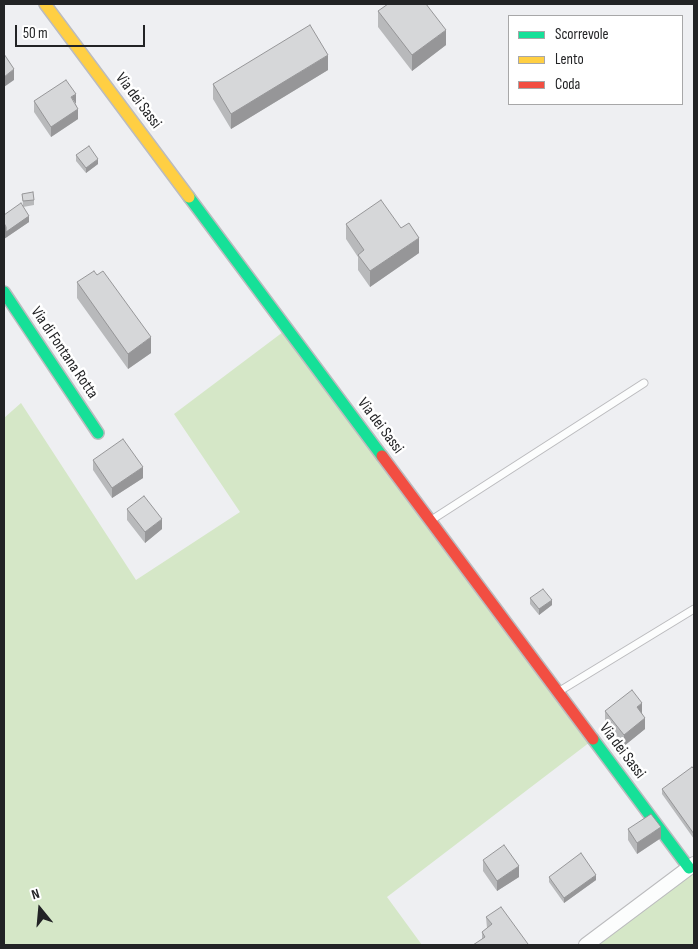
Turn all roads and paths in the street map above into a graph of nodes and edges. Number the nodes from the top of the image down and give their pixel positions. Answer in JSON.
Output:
{"nodes":[{"id":1,"x":44,"y":4,"type":"edge"},
{"id":2,"x":4,"y":292,"type":"edge"},
{"id":3,"x":644,"y":383,"type":"dead end"},
{"id":4,"x":98,"y":433,"type":"dead end"},
{"id":5,"x":430,"y":521,"type":"junction"},
{"id":6,"x":694,"y":609,"type":"edge"},
{"id":7,"x":558,"y":692,"type":"junction"},
{"id":8,"x":692,"y":866,"type":"edge"},
{"id":9,"x":586,"y":945,"type":"edge"}],
"edges":[{"from":1,"to":5,"type":"street","name":"Via dei Sassi"},
{"from":2,"to":4,"type":"street","name":"Via di Fontana Rotta"},
{"from":3,"to":5,"type":"lane"},
{"from":5,"to":7,"type":"street","name":"Via dei Sassi"},
{"from":6,"to":7,"type":"lane"},
{"from":7,"to":8,"type":"street","name":"Via dei Sassi"},
{"from":8,"to":9,"type":"street"}]}
